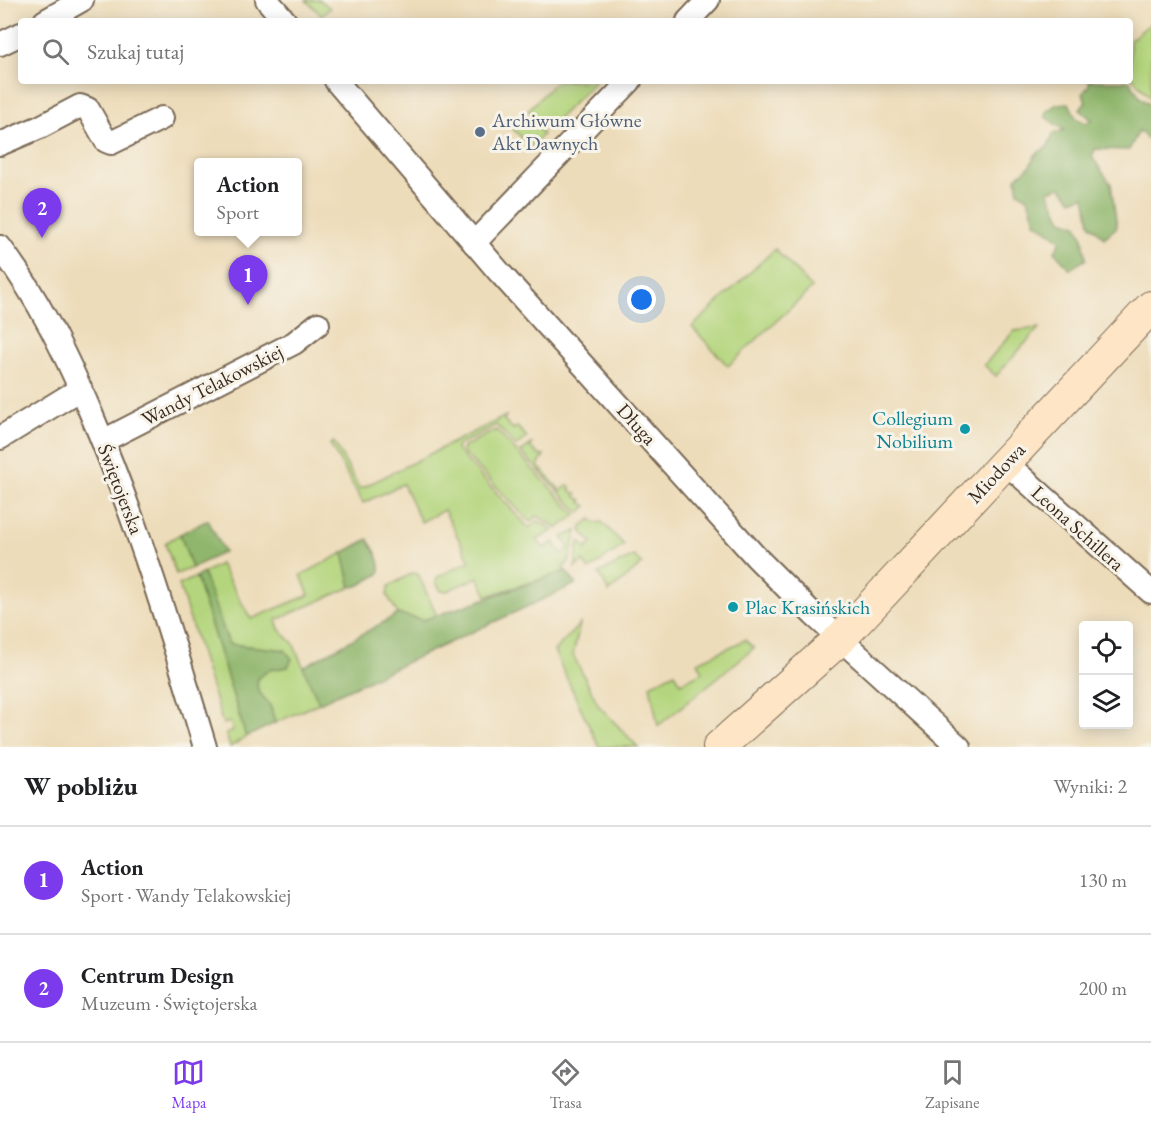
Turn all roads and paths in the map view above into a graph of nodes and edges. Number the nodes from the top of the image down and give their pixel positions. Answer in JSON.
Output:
{"nodes":[{"id":1,"x":82,"y":0,"type":"edge"},
{"id":2,"x":267,"y":0,"type":"edge"},
{"id":3,"x":708,"y":0,"type":"edge"},
{"id":4,"x":50,"y":18,"type":"edge"},
{"id":5,"x":282,"y":18,"type":"edge"},
{"id":6,"x":691,"y":18,"type":"edge"},
{"id":7,"x":18,"y":35,"type":"edge"},
{"id":8,"x":0,"y":44,"type":"edge"},
{"id":9,"x":339,"y":84,"type":"edge"},
{"id":10,"x":627,"y":84,"type":"edge"},
{"id":11,"x":162,"y":118,"type":"dead end"},
{"id":12,"x":0,"y":144,"type":"edge"},
{"id":13,"x":474,"y":243,"type":"junction"},
{"id":14,"x":0,"y":247,"type":"edge"},
{"id":15,"x":1151,"y":307,"type":"edge"},
{"id":16,"x":318,"y":324,"type":"dead end"},
{"id":17,"x":80,"y":389,"type":"junction"},
{"id":18,"x":0,"y":438,"type":"edge"},
{"id":19,"x":103,"y":441,"type":"junction"},
{"id":20,"x":1006,"y":463,"type":"junction"},
{"id":21,"x":1151,"y":592,"type":"edge"},
{"id":22,"x":840,"y":639,"type":"junction"},
{"id":23,"x":205,"y":747,"type":"edge"},
{"id":24,"x":719,"y":747,"type":"edge"},
{"id":25,"x":960,"y":747,"type":"edge"}],
"edges":[{"from":1,"to":4,"type":"street"},
{"from":2,"to":5,"type":"street"},
{"from":3,"to":6,"type":"street"},
{"from":7,"to":8,"type":"street"},
{"from":9,"to":13,"type":"street","name":"Długa"},
{"from":10,"to":13,"type":"street"},
{"from":11,"to":12,"type":"street"},
{"from":13,"to":22,"type":"street","name":"Długa"},
{"from":14,"to":17,"type":"street","name":"Świętojerska"},
{"from":15,"to":20,"type":"street","name":"Miodowa"},
{"from":16,"to":19,"type":"street","name":"Wandy Telakowskiej"},
{"from":17,"to":18,"type":"street"},
{"from":17,"to":19,"type":"street","name":"Świętojerska"},
{"from":19,"to":23,"type":"street","name":"Świętojerska"},
{"from":20,"to":21,"type":"street","name":"Leona Schillera"},
{"from":20,"to":22,"type":"street","name":"Miodowa"},
{"from":22,"to":24,"type":"street"},
{"from":22,"to":25,"type":"street","name":"Długa"}]}
